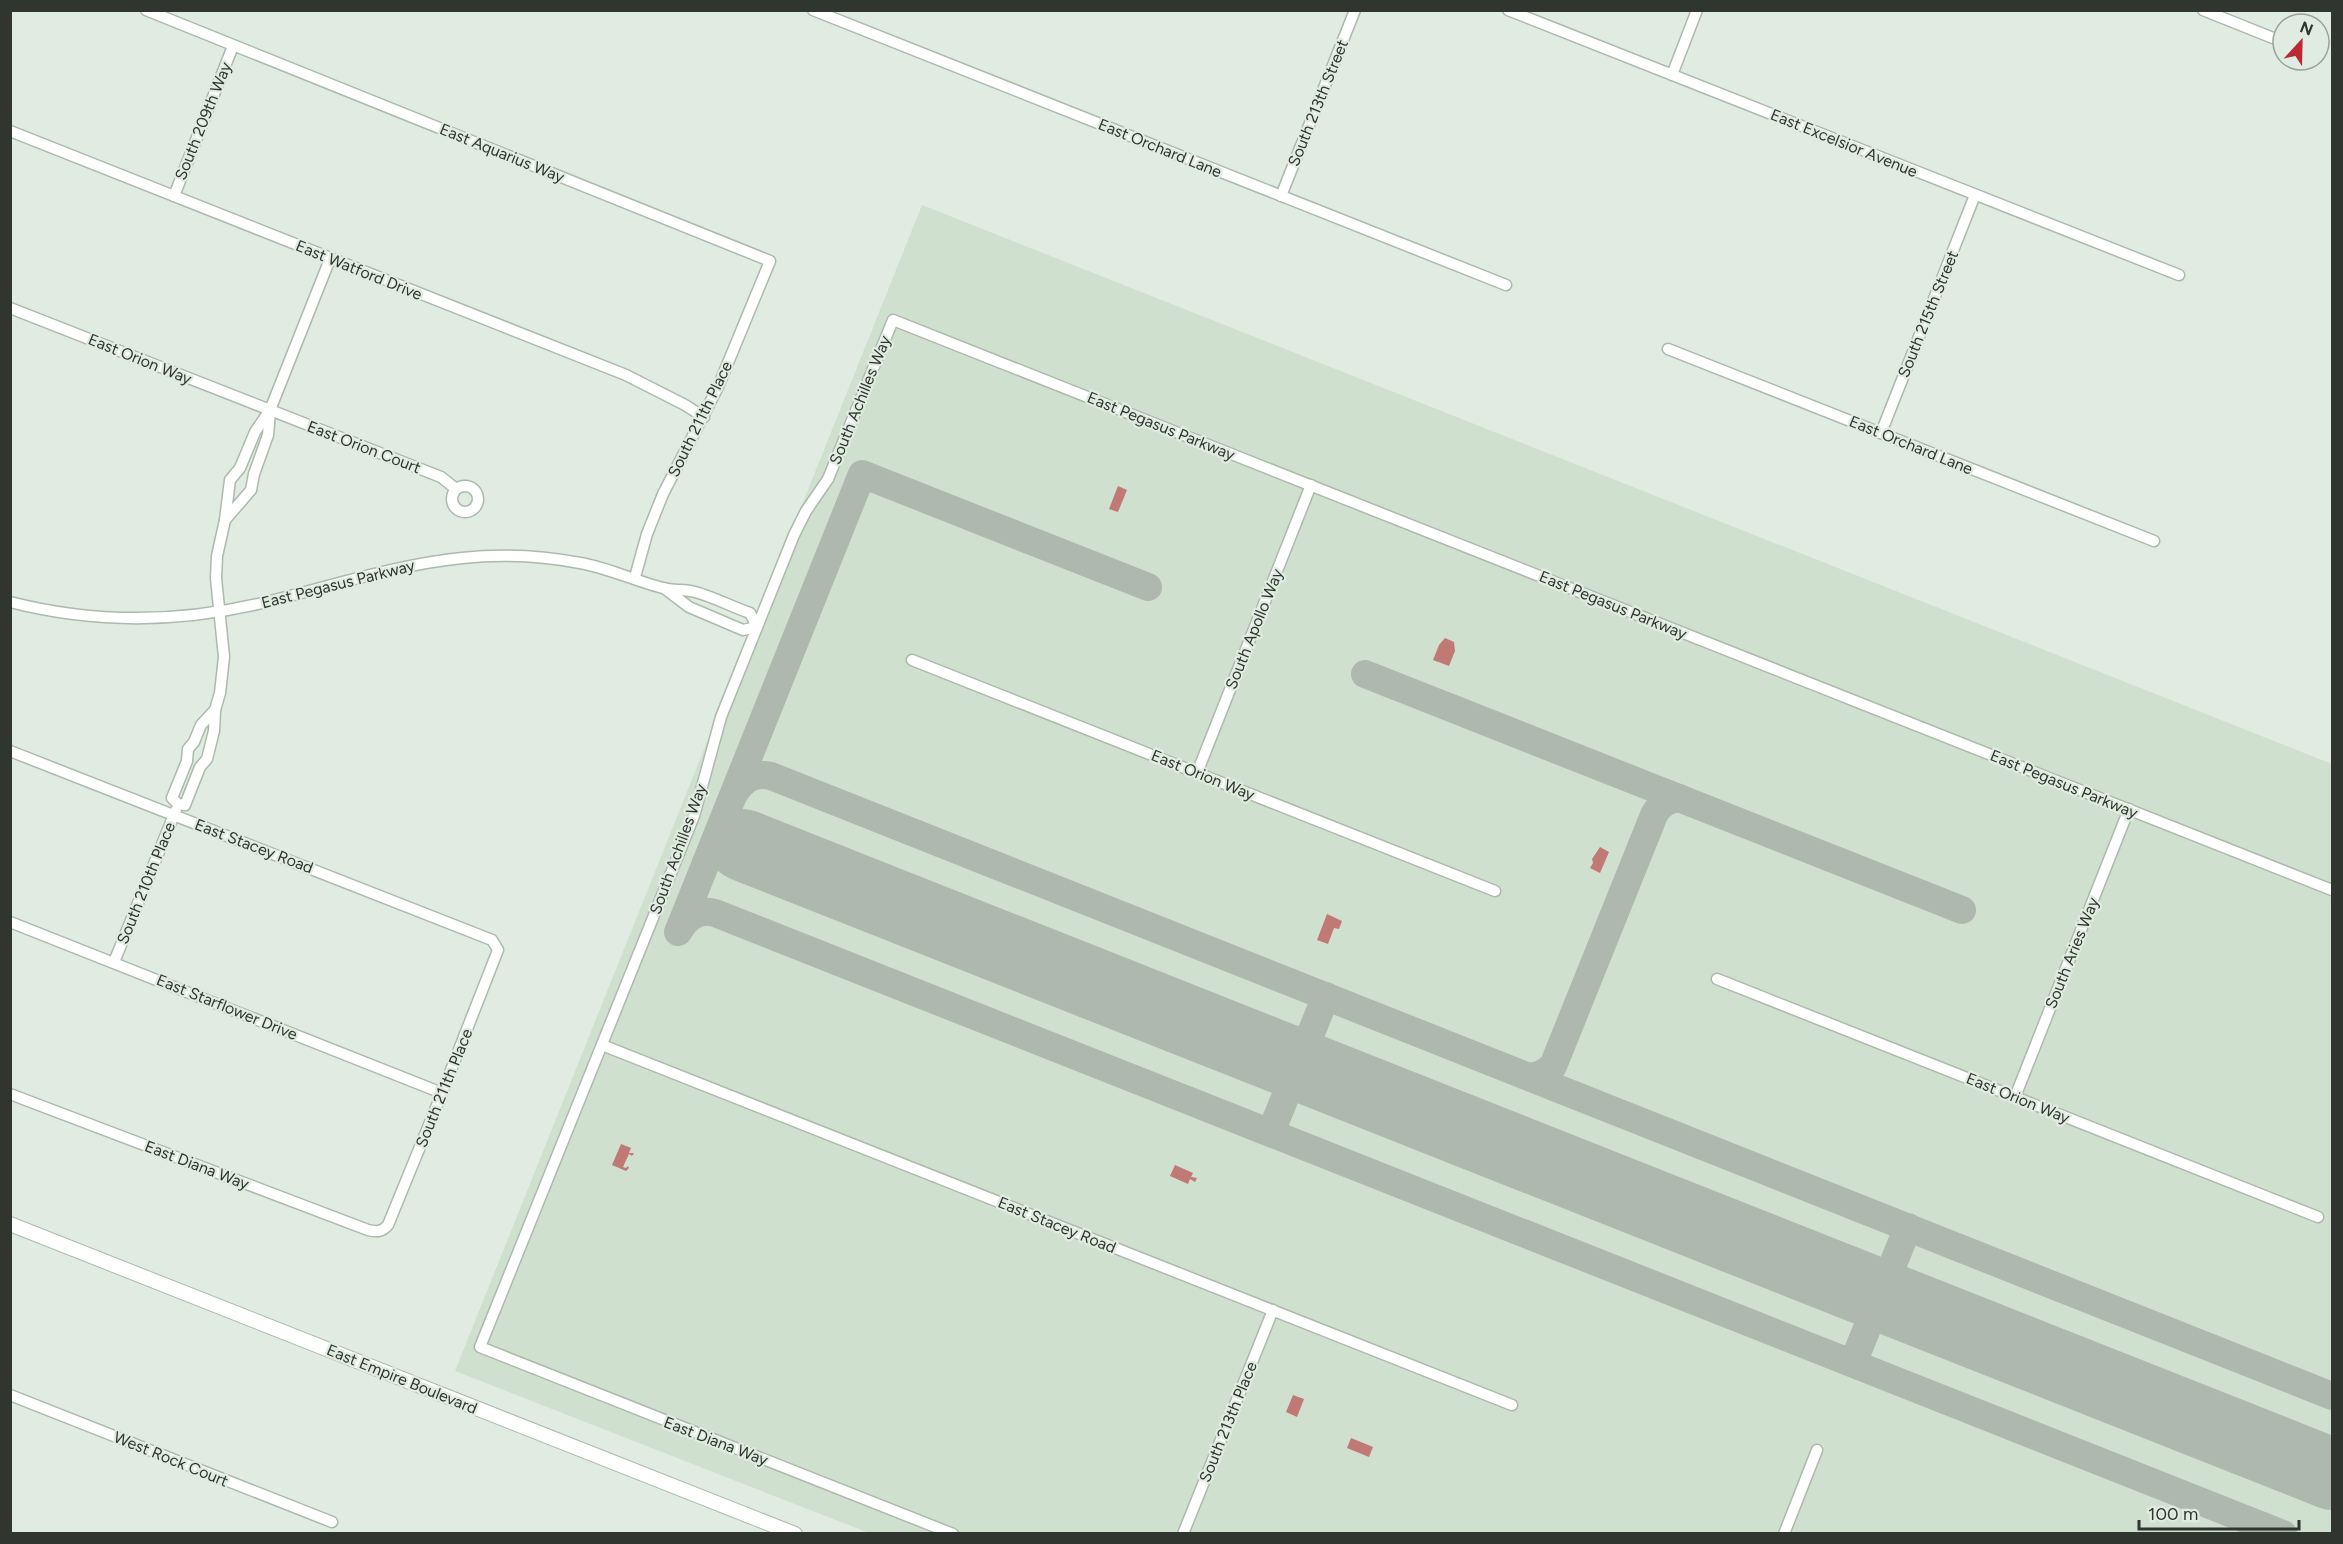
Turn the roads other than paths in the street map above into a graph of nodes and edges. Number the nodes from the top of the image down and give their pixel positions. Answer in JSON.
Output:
{"nodes":[{"id":1,"x":146,"y":10,"type":"edge"},
{"id":2,"x":813,"y":10,"type":"edge"},
{"id":3,"x":1355,"y":10,"type":"edge"},
{"id":4,"x":1508,"y":10,"type":"edge"},
{"id":5,"x":1697,"y":10,"type":"edge"},
{"id":6,"x":2203,"y":10,"type":"edge"},
{"id":7,"x":2271,"y":37,"type":"edge"},
{"id":8,"x":233,"y":46,"type":"junction"},
{"id":9,"x":1672,"y":75,"type":"junction"},
{"id":10,"x":10,"y":131,"type":"edge"},
{"id":11,"x":1975,"y":195,"type":"junction"},
{"id":12,"x":174,"y":196,"type":"junction"},
{"id":13,"x":1281,"y":196,"type":"junction"},
{"id":14,"x":330,"y":259,"type":"junction"},
{"id":15,"x":770,"y":261,"type":"joint"},
{"id":16,"x":2179,"y":275,"type":"dead end"},
{"id":17,"x":1506,"y":285,"type":"dead end"},
{"id":18,"x":10,"y":308,"type":"edge"},
{"id":19,"x":892,"y":320,"type":"joint"},
{"id":20,"x":1668,"y":349,"type":"dead end"},
{"id":21,"x":270,"y":410,"type":"junction"},
{"id":22,"x":704,"y":417,"type":"junction"},
{"id":23,"x":1881,"y":433,"type":"junction"},
{"id":24,"x":236,"y":472,"type":"junction"},
{"id":25,"x":252,"y":479,"type":"junction"},
{"id":26,"x":1311,"y":485,"type":"junction"},
{"id":27,"x":456,"y":489,"type":"dead end"},
{"id":28,"x":225,"y":520,"type":"junction"},
{"id":29,"x":2154,"y":541,"type":"dead end"},
{"id":30,"x":635,"y":578,"type":"junction"},
{"id":31,"x":664,"y":588,"type":"junction"},
{"id":32,"x":10,"y":602,"type":"edge"},
{"id":33,"x":220,"y":611,"type":"junction"},
{"id":34,"x":757,"y":627,"type":"junction"},
{"id":35,"x":912,"y":660,"type":"dead end"},
{"id":36,"x":215,"y":710,"type":"junction"},
{"id":37,"x":10,"y":751,"type":"edge"},
{"id":38,"x":187,"y":761,"type":"junction"},
{"id":39,"x":200,"y":767,"type":"junction"},
{"id":40,"x":1197,"y":772,"type":"junction"},
{"id":41,"x":2129,"y":809,"type":"junction"},
{"id":42,"x":176,"y":810,"type":"junction"},
{"id":43,"x":2332,"y":890,"type":"edge"},
{"id":44,"x":1494,"y":891,"type":"dead end"},
{"id":45,"x":10,"y":922,"type":"edge"},
{"id":46,"x":496,"y":943,"type":"joint"},
{"id":47,"x":114,"y":962,"type":"junction"},
{"id":48,"x":1717,"y":979,"type":"dead end"},
{"id":49,"x":602,"y":1045,"type":"junction"},
{"id":50,"x":442,"y":1093,"type":"junction"},
{"id":51,"x":10,"y":1094,"type":"edge"},
{"id":52,"x":2015,"y":1097,"type":"junction"},
{"id":53,"x":2318,"y":1217,"type":"dead end"},
{"id":54,"x":10,"y":1224,"type":"edge"},
{"id":55,"x":384,"y":1230,"type":"joint"},
{"id":56,"x":1272,"y":1310,"type":"junction"},
{"id":57,"x":480,"y":1347,"type":"joint"},
{"id":58,"x":10,"y":1395,"type":"edge"},
{"id":59,"x":1512,"y":1405,"type":"dead end"},
{"id":60,"x":1817,"y":1450,"type":"dead end"},
{"id":61,"x":332,"y":1522,"type":"dead end"},
{"id":62,"x":795,"y":1533,"type":"edge"},
{"id":63,"x":953,"y":1533,"type":"edge"},
{"id":64,"x":1183,"y":1533,"type":"edge"},
{"id":65,"x":1784,"y":1533,"type":"edge"}],
"edges":[{"from":1,"to":8,"type":"street","name":"East Aquarius Way"},
{"from":2,"to":13,"type":"street","name":"East Orchard Lane"},
{"from":3,"to":13,"type":"street","name":"South 213th Street"},
{"from":4,"to":9,"type":"street","name":"East Excelsior Avenue"},
{"from":5,"to":9,"type":"street"},
{"from":6,"to":7,"type":"street"},
{"from":8,"to":12,"type":"street","name":"South 209th Way"},
{"from":8,"to":15,"type":"street","name":"East Aquarius Way"},
{"from":9,"to":11,"type":"street","name":"East Excelsior Avenue"},
{"from":10,"to":12,"type":"street","name":"East Watford Drive"},
{"from":11,"to":16,"type":"street","name":"East Excelsior Avenue"},
{"from":11,"to":23,"type":"street","name":"South 215th Street"},
{"from":12,"to":14,"type":"street","name":"East Watford Drive"},
{"from":13,"to":17,"type":"street","name":"East Orchard Lane"},
{"from":14,"to":21,"type":"street","name":"South 210th Place"},
{"from":14,"to":22,"type":"street","name":"East Watford Drive"},
{"from":15,"to":22,"type":"street","name":"South 211th Place"},
{"from":18,"to":21,"type":"street","name":"East Orion Way"},
{"from":19,"to":26,"type":"street","name":"East Pegasus Parkway"},
{"from":19,"to":34,"type":"street","name":"South Achilles Way"},
{"from":20,"to":23,"type":"street","name":"East Orchard Lane"},
{"from":21,"to":24,"type":"street","name":"South 210th Place"},
{"from":21,"to":25,"type":"street","name":"South 210th Place"},
{"from":21,"to":27,"type":"street","name":"East Orion Court"},
{"from":22,"to":30,"type":"street","name":"South 211th Place"},
{"from":23,"to":29,"type":"street","name":"East Orchard Lane"},
{"from":24,"to":25,"type":"street"},
{"from":24,"to":28,"type":"street","name":"South 210th Place"},
{"from":25,"to":28,"type":"street","name":"South 210th Place"},
{"from":26,"to":40,"type":"street","name":"South Apollo Way"},
{"from":26,"to":41,"type":"street","name":"East Pegasus Parkway"},
{"from":28,"to":33,"type":"street","name":"South 210th Place"},
{"from":30,"to":31,"type":"street","name":"East Pegasus Parkway"},
{"from":30,"to":33,"type":"street","name":"East Pegasus Parkway"},
{"from":31,"to":34,"type":"street","name":"East Pegasus Parkway"},
{"from":31,"to":34,"type":"street","name":"East Pegasus Parkway"},
{"from":32,"to":33,"type":"street","name":"East Pegasus Parkway"},
{"from":33,"to":36,"type":"street","name":"South 210th Place"},
{"from":34,"to":49,"type":"street","name":"South Achilles Way"},
{"from":35,"to":40,"type":"street","name":"East Orion Way"},
{"from":36,"to":38,"type":"street","name":"South 210th Place"},
{"from":36,"to":39,"type":"street","name":"South 210th Place"},
{"from":37,"to":42,"type":"street","name":"East Stacey Road"},
{"from":38,"to":39,"type":"street"},
{"from":38,"to":42,"type":"street","name":"South 210th Place"},
{"from":39,"to":42,"type":"street","name":"South 210th Place"},
{"from":40,"to":44,"type":"street","name":"East Orion Way"},
{"from":41,"to":43,"type":"street","name":"East Pegasus Parkway"},
{"from":41,"to":52,"type":"street","name":"South Aries Way"},
{"from":42,"to":46,"type":"street","name":"East Stacey Road"},
{"from":42,"to":47,"type":"street","name":"South 210th Place"},
{"from":45,"to":47,"type":"street","name":"East Starflower Drive"},
{"from":46,"to":50,"type":"street","name":"South 211th Place"},
{"from":47,"to":50,"type":"street","name":"East Starflower Drive"},
{"from":48,"to":52,"type":"street","name":"East Orion Way"},
{"from":49,"to":56,"type":"street","name":"East Stacey Road"},
{"from":49,"to":57,"type":"street","name":"South Achilles Way"},
{"from":50,"to":55,"type":"street","name":"South 211th Place"},
{"from":51,"to":55,"type":"street","name":"East Diana Way"},
{"from":52,"to":53,"type":"street","name":"East Orion Way"},
{"from":54,"to":62,"type":"street","name":"East Empire Boulevard"},
{"from":56,"to":59,"type":"street","name":"East Stacey Road"},
{"from":56,"to":64,"type":"street","name":"South 213th Place"},
{"from":57,"to":63,"type":"street","name":"East Diana Way"},
{"from":58,"to":61,"type":"street","name":"West Rock Court"},
{"from":60,"to":65,"type":"street"}]}
